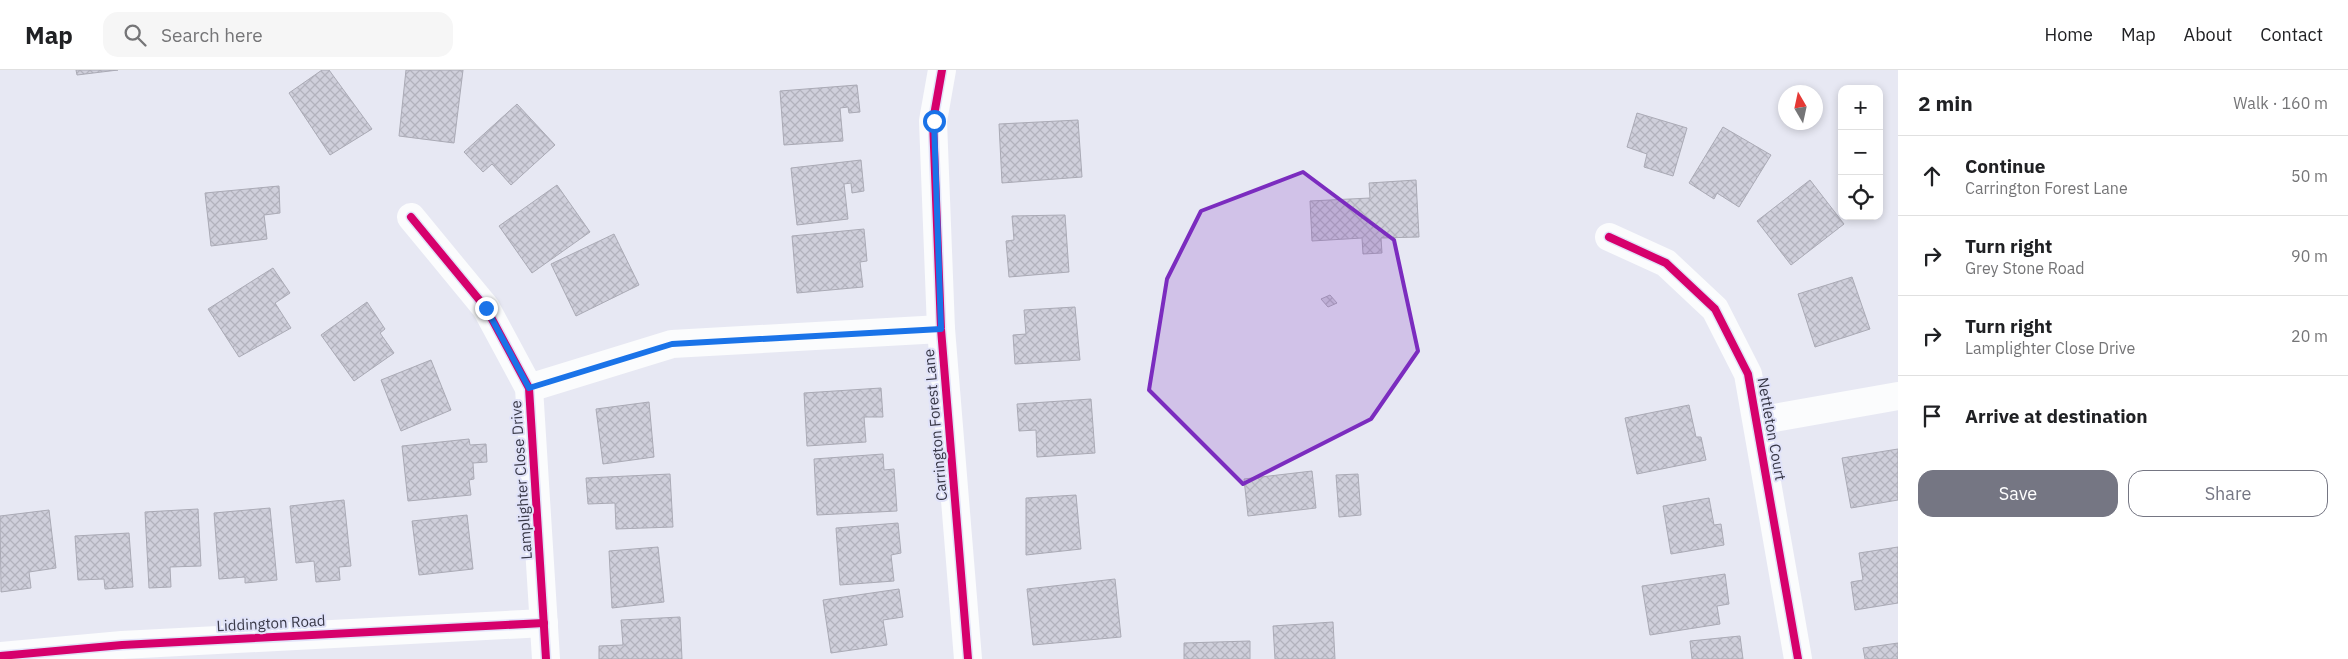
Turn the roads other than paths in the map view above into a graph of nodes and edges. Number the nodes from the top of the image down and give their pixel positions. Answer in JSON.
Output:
{"nodes":[{"id":1,"x":942,"y":70,"type":"edge"},
{"id":2,"x":410,"y":217,"type":"dead end"},
{"id":3,"x":1609,"y":237,"type":"dead end"},
{"id":4,"x":941,"y":329,"type":"junction"},
{"id":5,"x":529,"y":388,"type":"junction"},
{"id":6,"x":1898,"y":396,"type":"edge"},
{"id":7,"x":1757,"y":420,"type":"junction"},
{"id":8,"x":544,"y":623,"type":"junction"},
{"id":9,"x":123,"y":652,"type":"edge"},
{"id":10,"x":0,"y":656,"type":"edge"},
{"id":11,"x":546,"y":659,"type":"edge"},
{"id":12,"x":968,"y":659,"type":"edge"},
{"id":13,"x":1798,"y":659,"type":"edge"}],
"edges":[{"from":1,"to":4,"type":"street","name":"Carrington Forest Lane"},
{"from":2,"to":5,"type":"street","name":"Lamplighter Close Drive"},
{"from":3,"to":7,"type":"street","name":"Nettleton Court"},
{"from":4,"to":5,"type":"street"},
{"from":4,"to":12,"type":"street","name":"Carrington Forest Lane"},
{"from":5,"to":8,"type":"street","name":"Lamplighter Close Drive"},
{"from":6,"to":7,"type":"street"},
{"from":7,"to":13,"type":"street","name":"Nettleton Court"},
{"from":8,"to":9,"type":"street","name":"Liddington Road"},
{"from":8,"to":11,"type":"street","name":"Lamplighter Close Drive"},
{"from":9,"to":10,"type":"street","name":"Liddington Road"}]}
